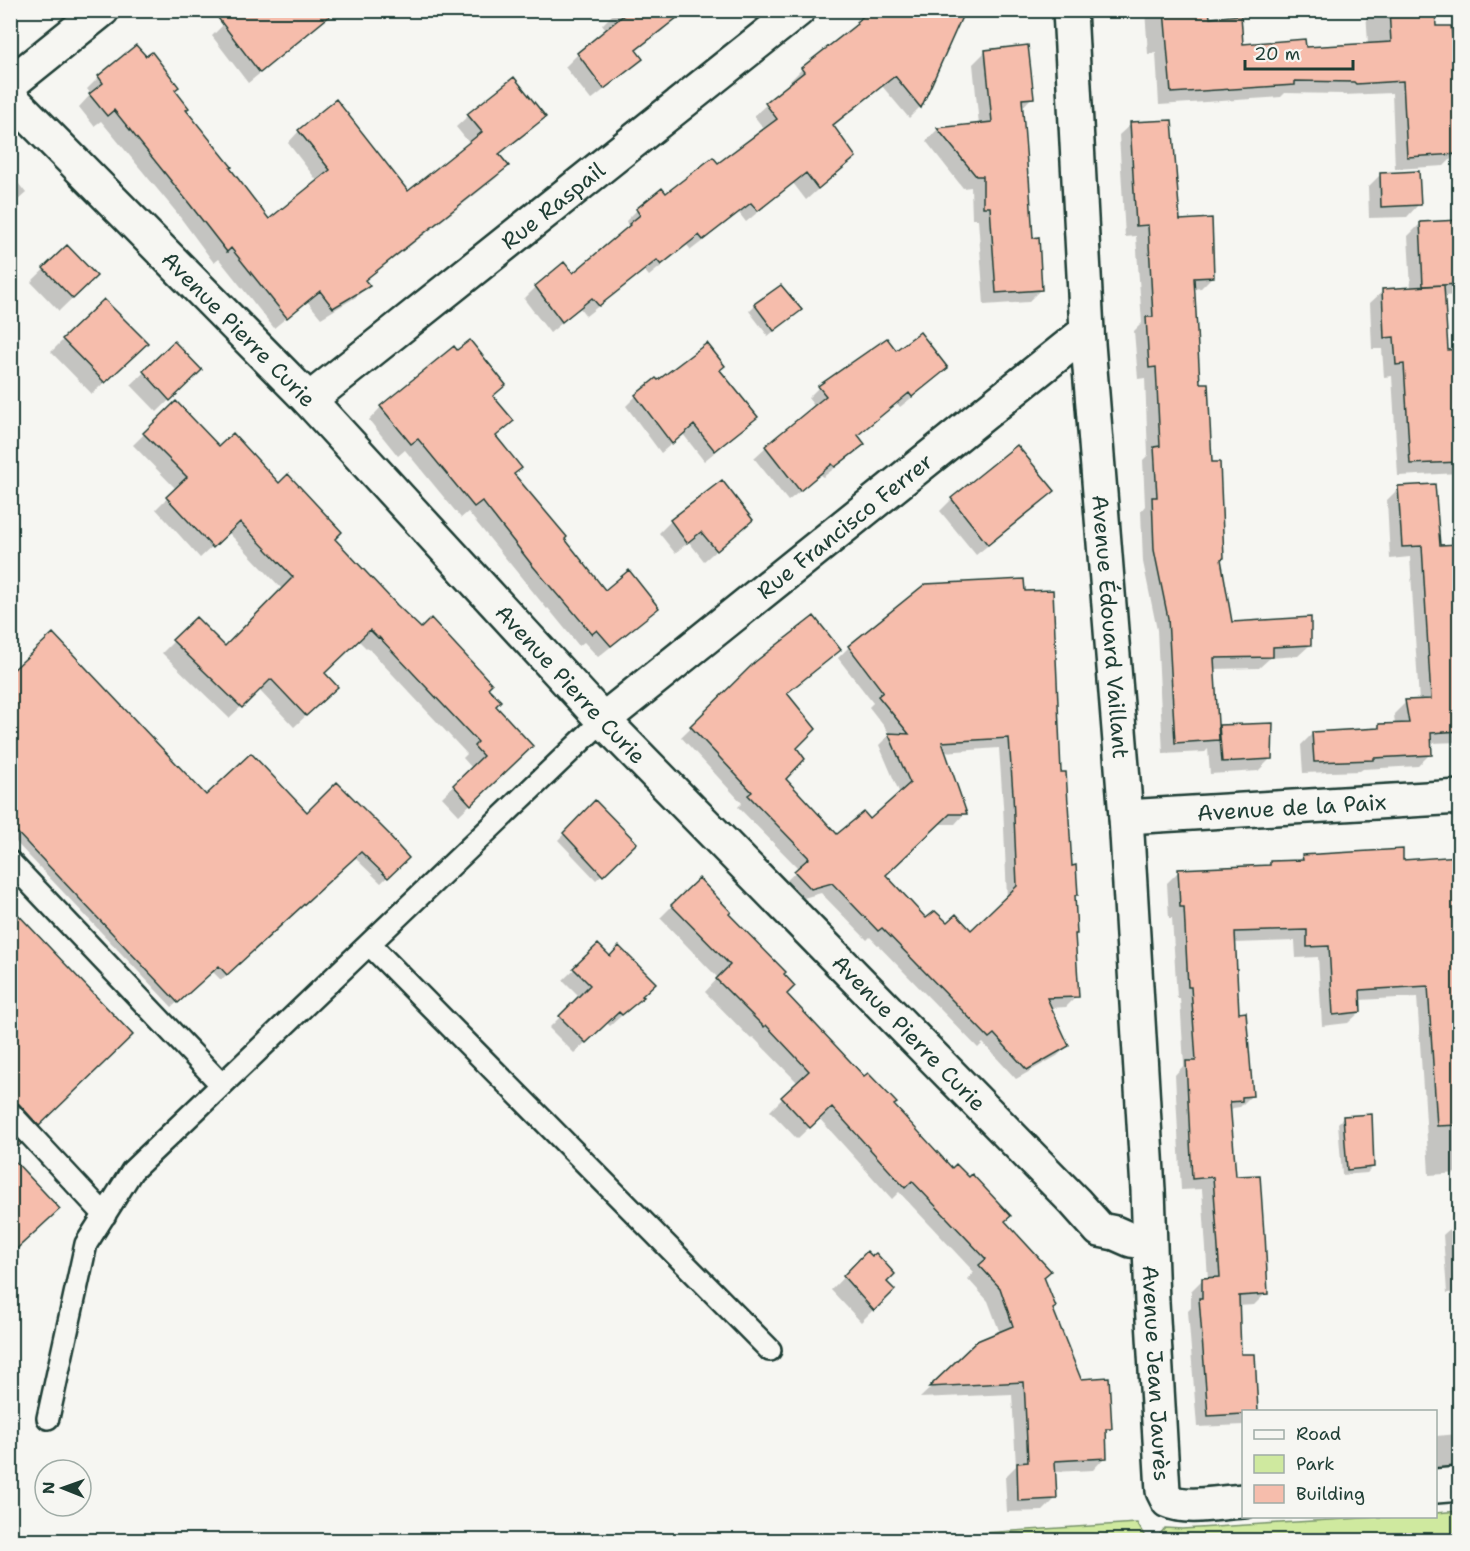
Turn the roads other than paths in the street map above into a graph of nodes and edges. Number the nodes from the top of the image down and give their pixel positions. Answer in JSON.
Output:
{"nodes":[{"id":1,"x":102,"y":10,"type":"edge"},
{"id":2,"x":798,"y":10,"type":"edge"},
{"id":3,"x":1071,"y":10,"type":"edge"},
{"id":4,"x":10,"y":84,"type":"edge"},
{"id":5,"x":10,"y":97,"type":"edge"},
{"id":6,"x":1087,"y":331,"type":"junction"},
{"id":7,"x":309,"y":400,"type":"junction"},
{"id":8,"x":603,"y":720,"type":"junction"},
{"id":9,"x":1460,"y":797,"type":"edge"},
{"id":10,"x":1126,"y":817,"type":"junction"},
{"id":11,"x":10,"y":862,"type":"edge"},
{"id":12,"x":369,"y":944,"type":"junction"},
{"id":13,"x":222,"y":1085,"type":"junction"},
{"id":14,"x":10,"y":1113,"type":"edge"},
{"id":15,"x":105,"y":1215,"type":"junction"},
{"id":16,"x":1149,"y":1242,"type":"junction"},
{"id":17,"x":770,"y":1350,"type":"dead end"},
{"id":18,"x":48,"y":1419,"type":"dead end"},
{"id":19,"x":1460,"y":1484,"type":"edge"},
{"id":20,"x":1437,"y":1486,"type":"edge"},
{"id":21,"x":1242,"y":1501,"type":"edge"}],
"edges":[{"from":1,"to":4,"type":"street"},
{"from":2,"to":7,"type":"street","name":"Rue Raspail"},
{"from":3,"to":6,"type":"street","name":"Avenue Édouard Vaillant"},
{"from":5,"to":7,"type":"street","name":"Avenue Pierre Curie"},
{"from":6,"to":8,"type":"street","name":"Rue Francisco Ferrer"},
{"from":6,"to":10,"type":"street","name":"Avenue Édouard Vaillant"},
{"from":7,"to":8,"type":"street","name":"Avenue Pierre Curie"},
{"from":8,"to":12,"type":"lane"},
{"from":8,"to":16,"type":"street","name":"Avenue Pierre Curie"},
{"from":9,"to":10,"type":"street","name":"Avenue de la Paix"},
{"from":10,"to":16,"type":"street","name":"Avenue Édouard Vaillant"},
{"from":11,"to":13,"type":"lane"},
{"from":12,"to":13,"type":"lane"},
{"from":12,"to":17,"type":"lane"},
{"from":13,"to":15,"type":"lane"},
{"from":14,"to":15,"type":"lane"},
{"from":15,"to":18,"type":"lane"},
{"from":16,"to":21,"type":"street","name":"Avenue Jean Jaurès"},
{"from":19,"to":20,"type":"street"}]}
